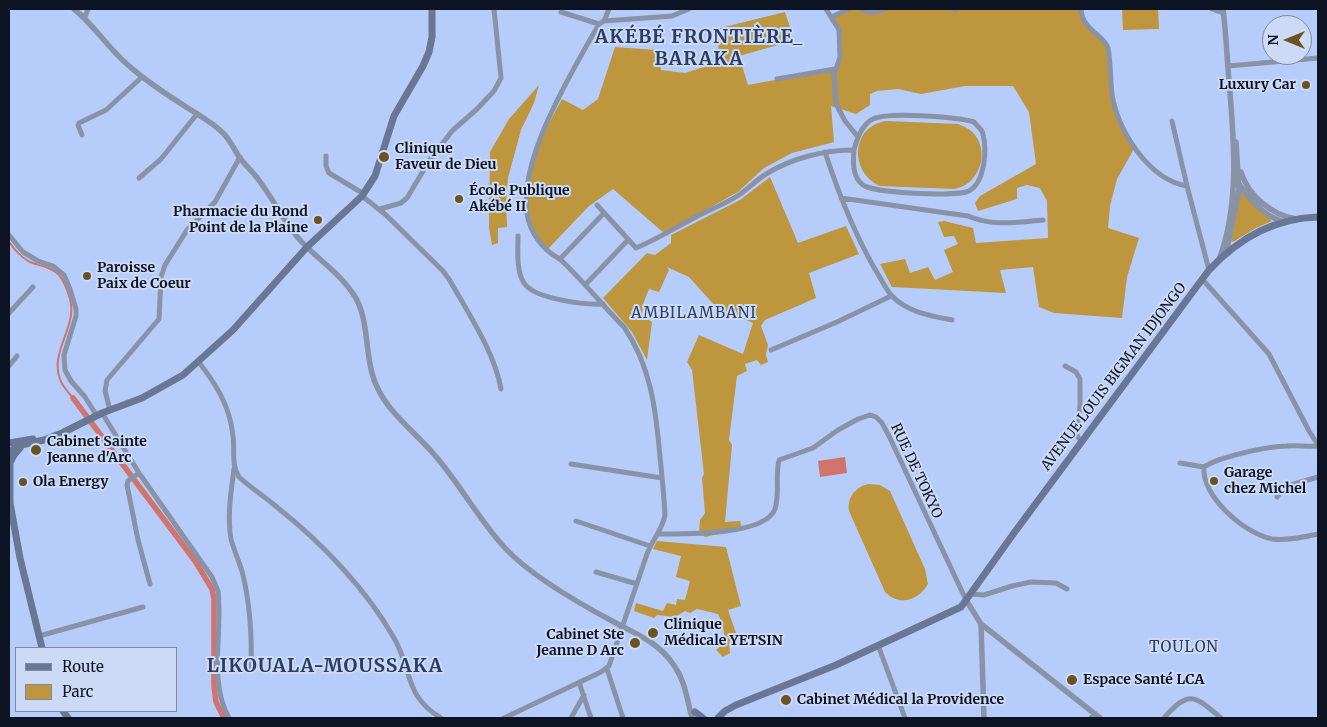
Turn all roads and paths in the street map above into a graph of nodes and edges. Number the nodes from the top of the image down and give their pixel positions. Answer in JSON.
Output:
{"nodes":[{"id":1,"x":74,"y":9,"type":"edge"},
{"id":2,"x":88,"y":9,"type":"edge"},
{"id":3,"x":432,"y":9,"type":"edge"},
{"id":4,"x":494,"y":9,"type":"edge"},
{"id":5,"x":609,"y":9,"type":"edge"},
{"id":6,"x":689,"y":9,"type":"edge"},
{"id":7,"x":826,"y":9,"type":"edge"},
{"id":8,"x":849,"y":9,"type":"edge"},
{"id":9,"x":861,"y":9,"type":"edge"},
{"id":10,"x":886,"y":9,"type":"edge"},
{"id":11,"x":1081,"y":9,"type":"edge"},
{"id":12,"x":1212,"y":9,"type":"edge"},
{"id":13,"x":1223,"y":11,"type":"edge"},
{"id":14,"x":561,"y":12,"type":"dead end"},
{"id":15,"x":85,"y":17,"type":"junction"},
{"id":16,"x":831,"y":17,"type":"junction"},
{"id":17,"x":601,"y":23,"type":"junction"},
{"id":18,"x":1318,"y":58,"type":"edge"},
{"id":19,"x":1228,"y":66,"type":"junction"},
{"id":20,"x":835,"y":69,"type":"junction"},
{"id":21,"x":142,"y":76,"type":"junction"},
{"id":22,"x":777,"y":79,"type":"dead end"},
{"id":23,"x":197,"y":114,"type":"junction"},
{"id":24,"x":1172,"y":121,"type":"dead end"},
{"id":25,"x":82,"y":135,"type":"dead end"},
{"id":26,"x":1233,"y":136,"type":"junction"},
{"id":27,"x":858,"y":137,"type":"junction"},
{"id":28,"x":854,"y":150,"type":"junction"},
{"id":29,"x":825,"y":152,"type":"junction"},
{"id":30,"x":326,"y":156,"type":"dead end"},
{"id":31,"x":240,"y":157,"type":"junction"},
{"id":32,"x":1237,"y":159,"type":"junction"},
{"id":33,"x":1233,"y":171,"type":"junction"},
{"id":34,"x":139,"y":178,"type":"dead end"},
{"id":35,"x":1239,"y":184,"type":"junction"},
{"id":36,"x":1187,"y":186,"type":"junction"},
{"id":37,"x":363,"y":195,"type":"junction"},
{"id":38,"x":841,"y":198,"type":"junction"},
{"id":39,"x":597,"y":205,"type":"dead end"},
{"id":40,"x":380,"y":210,"type":"junction"},
{"id":41,"x":604,"y":213,"type":"junction"},
{"id":42,"x":1318,"y":217,"type":"edge"},
{"id":43,"x":1298,"y":219,"type":"junction"},
{"id":44,"x":1044,"y":220,"type":"dead end"},
{"id":45,"x":1286,"y":222,"type":"junction"},
{"id":46,"x":9,"y":235,"type":"edge"},
{"id":47,"x":518,"y":236,"type":"dead end"},
{"id":48,"x":628,"y":240,"type":"junction"},
{"id":49,"x":306,"y":247,"type":"junction"},
{"id":50,"x":1226,"y":254,"type":"junction"},
{"id":51,"x":560,"y":259,"type":"junction"},
{"id":52,"x":1218,"y":260,"type":"junction"},
{"id":53,"x":1209,"y":270,"type":"junction"},
{"id":54,"x":1202,"y":279,"type":"junction"},
{"id":55,"x":585,"y":285,"type":"junction"},
{"id":56,"x":33,"y":287,"type":"dead end"},
{"id":57,"x":892,"y":296,"type":"junction"},
{"id":58,"x":603,"y":304,"type":"junction"},
{"id":59,"x":9,"y":313,"type":"edge"},
{"id":60,"x":952,"y":320,"type":"dead end"},
{"id":61,"x":771,"y":350,"type":"dead end"},
{"id":62,"x":18,"y":356,"type":"dead end"},
{"id":63,"x":198,"y":361,"type":"junction"},
{"id":64,"x":9,"y":366,"type":"edge"},
{"id":65,"x":1065,"y":366,"type":"dead end"},
{"id":66,"x":501,"y":390,"type":"dead end"},
{"id":67,"x":110,"y":410,"type":"junction"},
{"id":68,"x":97,"y":416,"type":"junction"},
{"id":69,"x":9,"y":438,"type":"edge"},
{"id":70,"x":27,"y":442,"type":"junction"},
{"id":71,"x":1082,"y":442,"type":"junction"},
{"id":72,"x":9,"y":443,"type":"edge"},
{"id":73,"x":1318,"y":446,"type":"edge"},
{"id":74,"x":9,"y":452,"type":"edge"},
{"id":75,"x":1180,"y":463,"type":"dead end"},
{"id":76,"x":571,"y":464,"type":"dead end"},
{"id":77,"x":1204,"y":467,"type":"junction"},
{"id":78,"x":234,"y":469,"type":"junction"},
{"id":79,"x":135,"y":476,"type":"junction"},
{"id":80,"x":1318,"y":477,"type":"edge"},
{"id":81,"x":662,"y":478,"type":"junction"},
{"id":82,"x":9,"y":495,"type":"edge"},
{"id":83,"x":1277,"y":497,"type":"dead end"},
{"id":84,"x":576,"y":521,"type":"dead end"},
{"id":85,"x":659,"y":534,"type":"junction"},
{"id":86,"x":1318,"y":534,"type":"edge"},
{"id":87,"x":650,"y":546,"type":"junction"},
{"id":88,"x":596,"y":572,"type":"dead end"},
{"id":89,"x":150,"y":584,"type":"dead end"},
{"id":90,"x":638,"y":584,"type":"junction"},
{"id":91,"x":1067,"y":589,"type":"dead end"},
{"id":92,"x":968,"y":597,"type":"junction"},
{"id":93,"x":143,"y":607,"type":"dead end"},
{"id":94,"x":981,"y":624,"type":"junction"},
{"id":95,"x":624,"y":627,"type":"junction"},
{"id":96,"x":38,"y":636,"type":"junction"},
{"id":97,"x":878,"y":645,"type":"junction"},
{"id":98,"x":42,"y":647,"type":"edge"},
{"id":99,"x":251,"y":667,"type":"dead end"},
{"id":100,"x":607,"y":669,"type":"junction"},
{"id":101,"x":579,"y":682,"type":"junction"},
{"id":102,"x":584,"y":695,"type":"junction"},
{"id":103,"x":695,"y":716,"type":"edge"},
{"id":104,"x":1095,"y":717,"type":"edge"},
{"id":105,"x":229,"y":718,"type":"edge"},
{"id":106,"x":441,"y":718,"type":"edge"},
{"id":107,"x":504,"y":718,"type":"edge"},
{"id":108,"x":571,"y":718,"type":"edge"},
{"id":109,"x":591,"y":718,"type":"edge"},
{"id":110,"x":623,"y":718,"type":"edge"},
{"id":111,"x":703,"y":718,"type":"edge"},
{"id":112,"x":718,"y":718,"type":"edge"},
{"id":113,"x":905,"y":718,"type":"edge"},
{"id":114,"x":984,"y":718,"type":"edge"},
{"id":115,"x":1164,"y":718,"type":"edge"},
{"id":116,"x":1221,"y":718,"type":"edge"}],
"edges":[{"from":1,"to":15,"type":"street"},
{"from":2,"to":15,"type":"street"},
{"from":3,"to":37,"type":"main road"},
{"from":4,"to":40,"type":"street"},
{"from":5,"to":17,"type":"street"},
{"from":6,"to":17,"type":"street"},
{"from":7,"to":16,"type":"street"},
{"from":8,"to":16,"type":"street"},
{"from":9,"to":10,"type":"street"},
{"from":11,"to":36,"type":"street"},
{"from":12,"to":13,"type":"street"},
{"from":13,"to":19,"type":"street"},
{"from":14,"to":17,"type":"street"},
{"from":15,"to":21,"type":"street"},
{"from":16,"to":20,"type":"street"},
{"from":17,"to":51,"type":"street"},
{"from":18,"to":19,"type":"street"},
{"from":19,"to":26,"type":"street"},
{"from":20,"to":22,"type":"street"},
{"from":20,"to":27,"type":"street"},
{"from":21,"to":23,"type":"street"},
{"from":21,"to":25,"type":"street"},
{"from":23,"to":31,"type":"street"},
{"from":23,"to":34,"type":"street"},
{"from":24,"to":36,"type":"street"},
{"from":26,"to":32,"type":"street"},
{"from":26,"to":33,"type":"street"},
{"from":27,"to":28,"type":"street"},
{"from":27,"to":28,"type":"street"},
{"from":28,"to":29,"type":"street"},
{"from":29,"to":38,"type":"street"},
{"from":29,"to":48,"type":"street"},
{"from":30,"to":37,"type":"street"},
{"from":31,"to":49,"type":"street"},
{"from":31,"to":67,"type":"street"},
{"from":32,"to":35,"type":"street"},
{"from":32,"to":43,"type":"street"},
{"from":33,"to":35,"type":"street"},
{"from":33,"to":52,"type":"street"},
{"from":35,"to":45,"type":"street"},
{"from":35,"to":50,"type":"street"},
{"from":36,"to":53,"type":"street"},
{"from":37,"to":40,"type":"street"},
{"from":37,"to":49,"type":"main road"},
{"from":38,"to":44,"type":"street"},
{"from":38,"to":57,"type":"street"},
{"from":39,"to":41,"type":"street"},
{"from":40,"to":66,"type":"street"},
{"from":41,"to":48,"type":"street"},
{"from":41,"to":51,"type":"street"},
{"from":42,"to":43,"type":"main road","name":"AVENUE LOUIS BIGMAN IDJONGO"},
{"from":43,"to":45,"type":"main road","name":"AVENUE LOUIS BIGMAN IDJONGO"},
{"from":45,"to":50,"type":"main road","name":"AVENUE LOUIS BIGMAN IDJONGO"},
{"from":46,"to":68,"type":"street"},
{"from":47,"to":58,"type":"street"},
{"from":48,"to":55,"type":"street"},
{"from":49,"to":63,"type":"main road"},
{"from":49,"to":95,"type":"street"},
{"from":50,"to":52,"type":"main road","name":"AVENUE LOUIS BIGMAN IDJONGO"},
{"from":51,"to":55,"type":"street"},
{"from":52,"to":53,"type":"main road","name":"AVENUE LOUIS BIGMAN IDJONGO"},
{"from":53,"to":54,"type":"main road","name":"AVENUE LOUIS BIGMAN IDJONGO"},
{"from":54,"to":71,"type":"main road","name":"AVENUE LOUIS BIGMAN IDJONGO"},
{"from":54,"to":73,"type":"street"},
{"from":55,"to":58,"type":"street"},
{"from":56,"to":59,"type":"street"},
{"from":57,"to":60,"type":"street"},
{"from":57,"to":61,"type":"street"},
{"from":58,"to":81,"type":"street"},
{"from":62,"to":64,"type":"street"},
{"from":63,"to":67,"type":"main road"},
{"from":63,"to":78,"type":"street"},
{"from":65,"to":71,"type":"street"},
{"from":67,"to":68,"type":"main road"},
{"from":68,"to":70,"type":"main road"},
{"from":68,"to":79,"type":"street"},
{"from":69,"to":70,"type":"main road"},
{"from":70,"to":72,"type":"main road"},
{"from":70,"to":74,"type":"main road"},
{"from":70,"to":82,"type":"main road"},
{"from":71,"to":92,"type":"main road","name":"AVENUE LOUIS BIGMAN IDJONGO"},
{"from":73,"to":77,"type":"street"},
{"from":75,"to":77,"type":"street"},
{"from":76,"to":81,"type":"street"},
{"from":77,"to":86,"type":"street"},
{"from":78,"to":99,"type":"street"},
{"from":78,"to":106,"type":"street"},
{"from":79,"to":89,"type":"street"},
{"from":79,"to":105,"type":"street"},
{"from":80,"to":83,"type":"street"},
{"from":81,"to":85,"type":"street"},
{"from":82,"to":96,"type":"main road"},
{"from":84,"to":87,"type":"street"},
{"from":85,"to":87,"type":"street"},
{"from":85,"to":92,"type":"street","name":"RUE DE TOKYO"},
{"from":87,"to":90,"type":"street"},
{"from":88,"to":90,"type":"street"},
{"from":90,"to":95,"type":"street"},
{"from":91,"to":92,"type":"street"},
{"from":92,"to":94,"type":"street"},
{"from":92,"to":97,"type":"main road","name":"AVENUE LOUIS BIGMAN IDJONGO"},
{"from":93,"to":96,"type":"street"},
{"from":94,"to":104,"type":"street"},
{"from":94,"to":114,"type":"street"},
{"from":95,"to":100,"type":"street"},
{"from":95,"to":103,"type":"street"},
{"from":96,"to":98,"type":"main road"},
{"from":97,"to":112,"type":"main road","name":"AVENUE LOUIS BIGMAN IDJONGO"},
{"from":97,"to":113,"type":"street"},
{"from":100,"to":101,"type":"street"},
{"from":100,"to":110,"type":"street"},
{"from":101,"to":102,"type":"street"},
{"from":101,"to":107,"type":"street"},
{"from":102,"to":108,"type":"street"},
{"from":102,"to":109,"type":"street"},
{"from":103,"to":111,"type":"main road"},
{"from":115,"to":116,"type":"street"}]}
